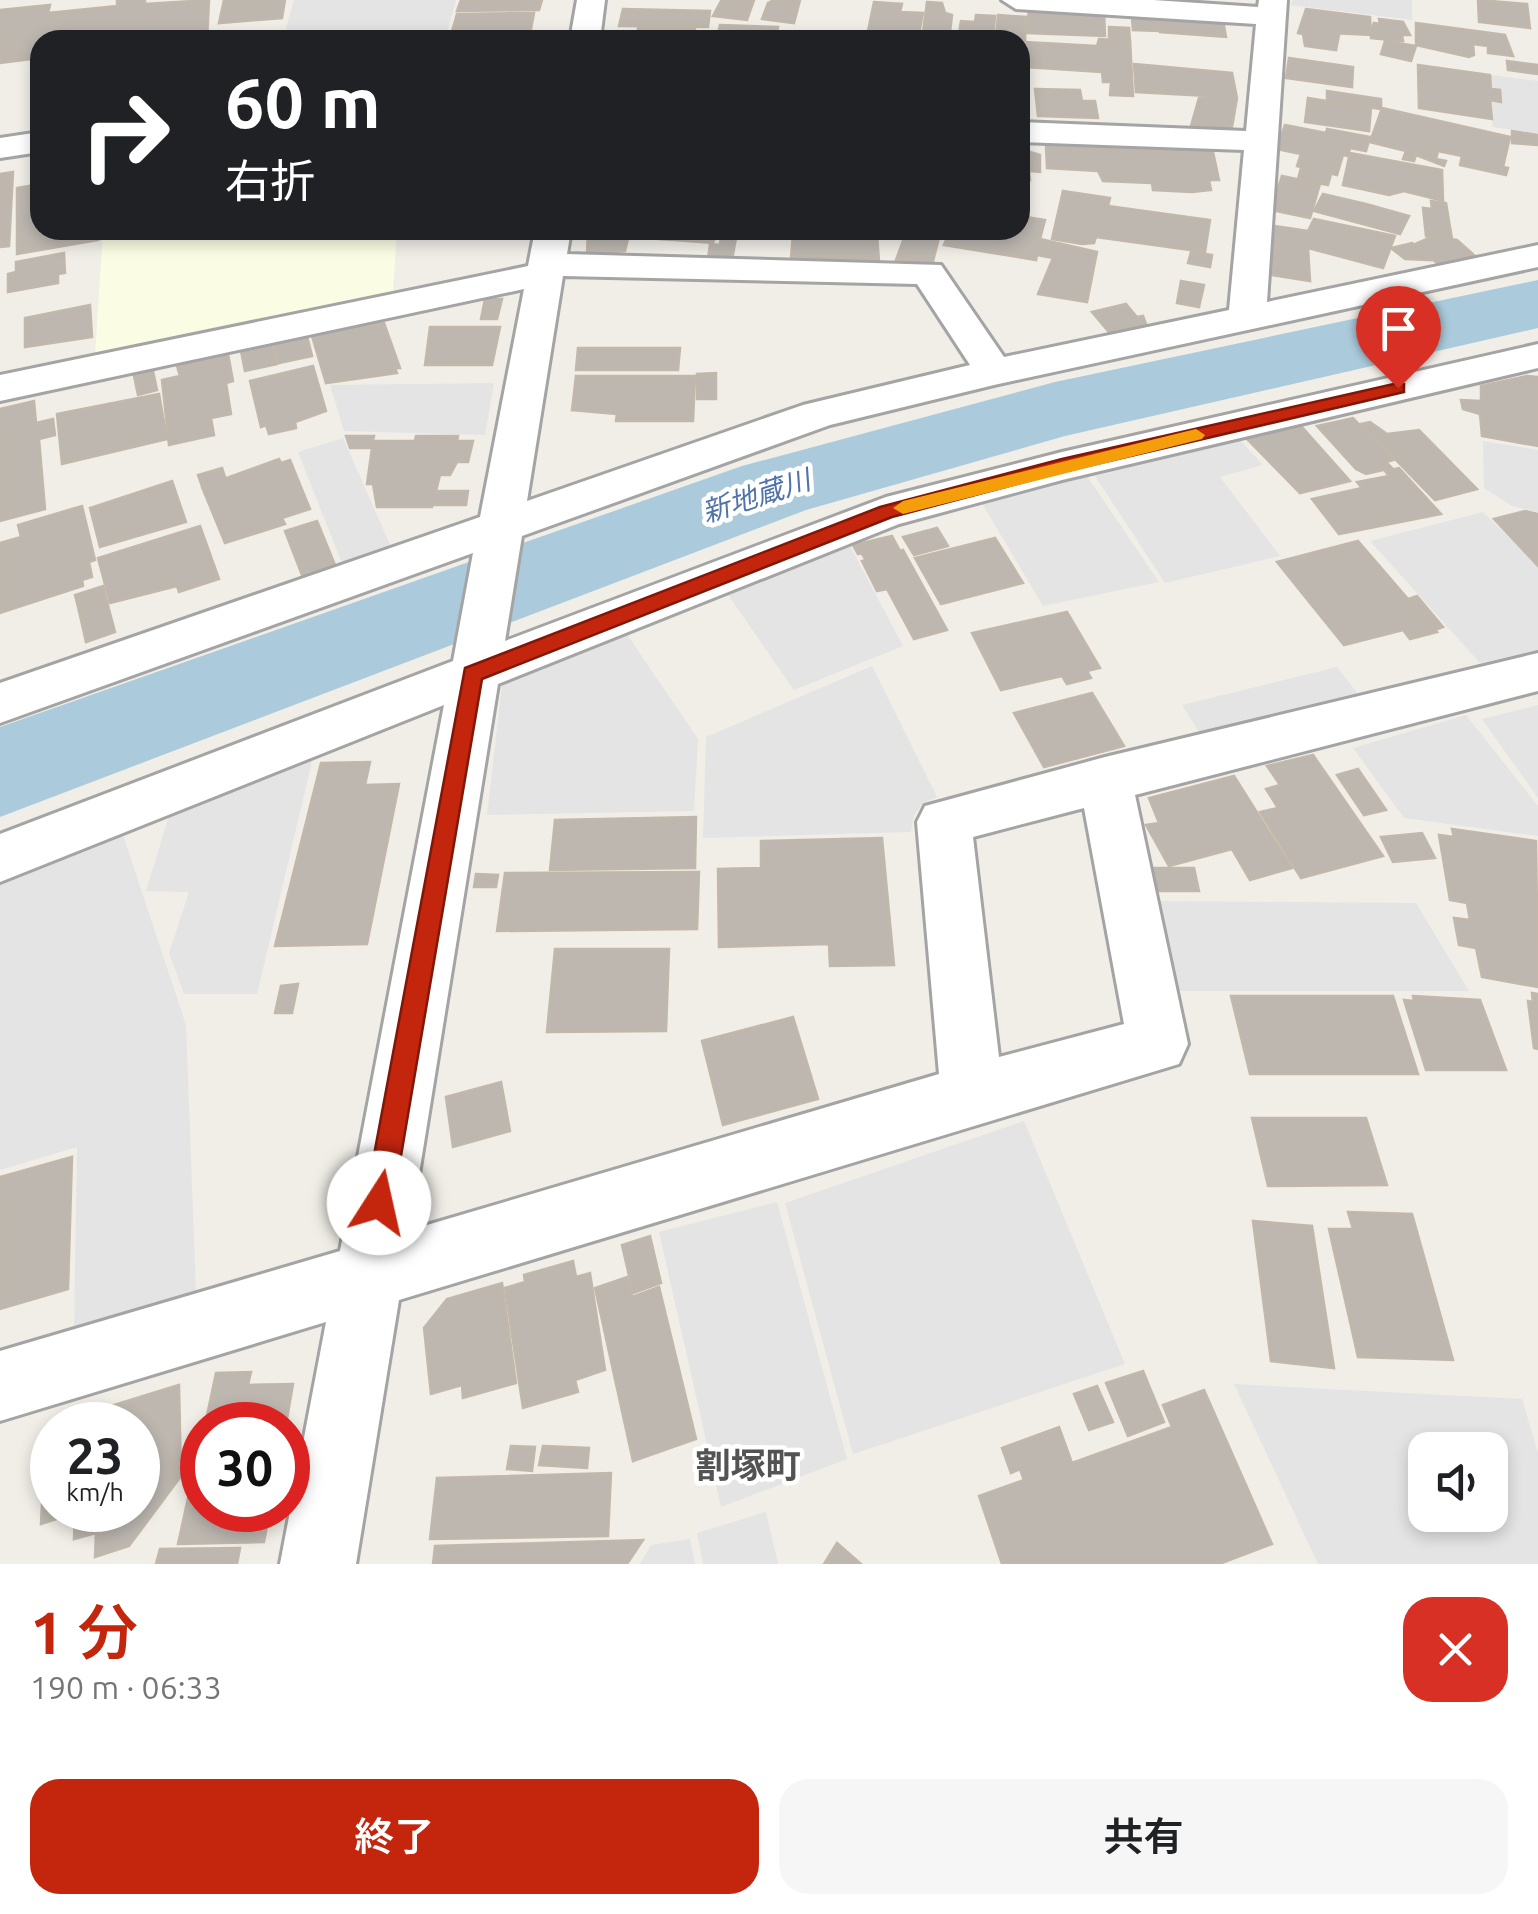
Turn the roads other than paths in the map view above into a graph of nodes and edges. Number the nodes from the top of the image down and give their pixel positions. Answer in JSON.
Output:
{"nodes":[{"id":1,"x":591,"y":0,"type":"edge"},
{"id":2,"x":1016,"y":0,"type":"edge"},
{"id":3,"x":1272,"y":8,"type":"edge"},
{"id":4,"x":586,"y":30,"type":"edge"},
{"id":5,"x":1030,"y":132,"type":"edge"},
{"id":6,"x":1258,"y":141,"type":"junction"},
{"id":7,"x":30,"y":144,"type":"edge"},
{"id":8,"x":0,"y":148,"type":"edge"},
{"id":9,"x":549,"y":256,"type":"edge"},
{"id":10,"x":1538,"y":256,"type":"edge"},
{"id":11,"x":1247,"y":319,"type":"junction"},
{"id":12,"x":1538,"y":356,"type":"edge"},
{"id":13,"x":994,"y":372,"type":"junction"},
{"id":14,"x":0,"y":388,"type":"edge"},
{"id":15,"x":496,"y":540,"type":"junction"},
{"id":16,"x":475,"y":656,"type":"junction"},
{"id":17,"x":1538,"y":672,"type":"edge"},
{"id":18,"x":0,"y":703,"type":"edge"},
{"id":19,"x":1105,"y":779,"type":"junction"},
{"id":20,"x":0,"y":858,"type":"edge"},
{"id":21,"x":972,"y":1095,"type":"junction"},
{"id":22,"x":365,"y":1279,"type":"junction"},
{"id":23,"x":0,"y":1386,"type":"edge"},
{"id":24,"x":318,"y":1564,"type":"edge"}],
"edges":[{"from":1,"to":4,"type":"street"},
{"from":2,"to":3,"type":"street"},
{"from":3,"to":6,"type":"street"},
{"from":5,"to":6,"type":"street"},
{"from":6,"to":11,"type":"street"},
{"from":7,"to":8,"type":"street"},
{"from":9,"to":13,"type":"street"},
{"from":9,"to":14,"type":"street"},
{"from":9,"to":15,"type":"street"},
{"from":10,"to":11,"type":"street"},
{"from":11,"to":13,"type":"street"},
{"from":12,"to":16,"type":"street"},
{"from":13,"to":15,"type":"street"},
{"from":15,"to":16,"type":"street"},
{"from":15,"to":18,"type":"street"},
{"from":16,"to":20,"type":"street"},
{"from":16,"to":22,"type":"street"},
{"from":17,"to":19,"type":"street"},
{"from":19,"to":21,"type":"street"},
{"from":19,"to":21,"type":"street"},
{"from":21,"to":22,"type":"street"},
{"from":22,"to":23,"type":"street"},
{"from":22,"to":24,"type":"street"}]}
